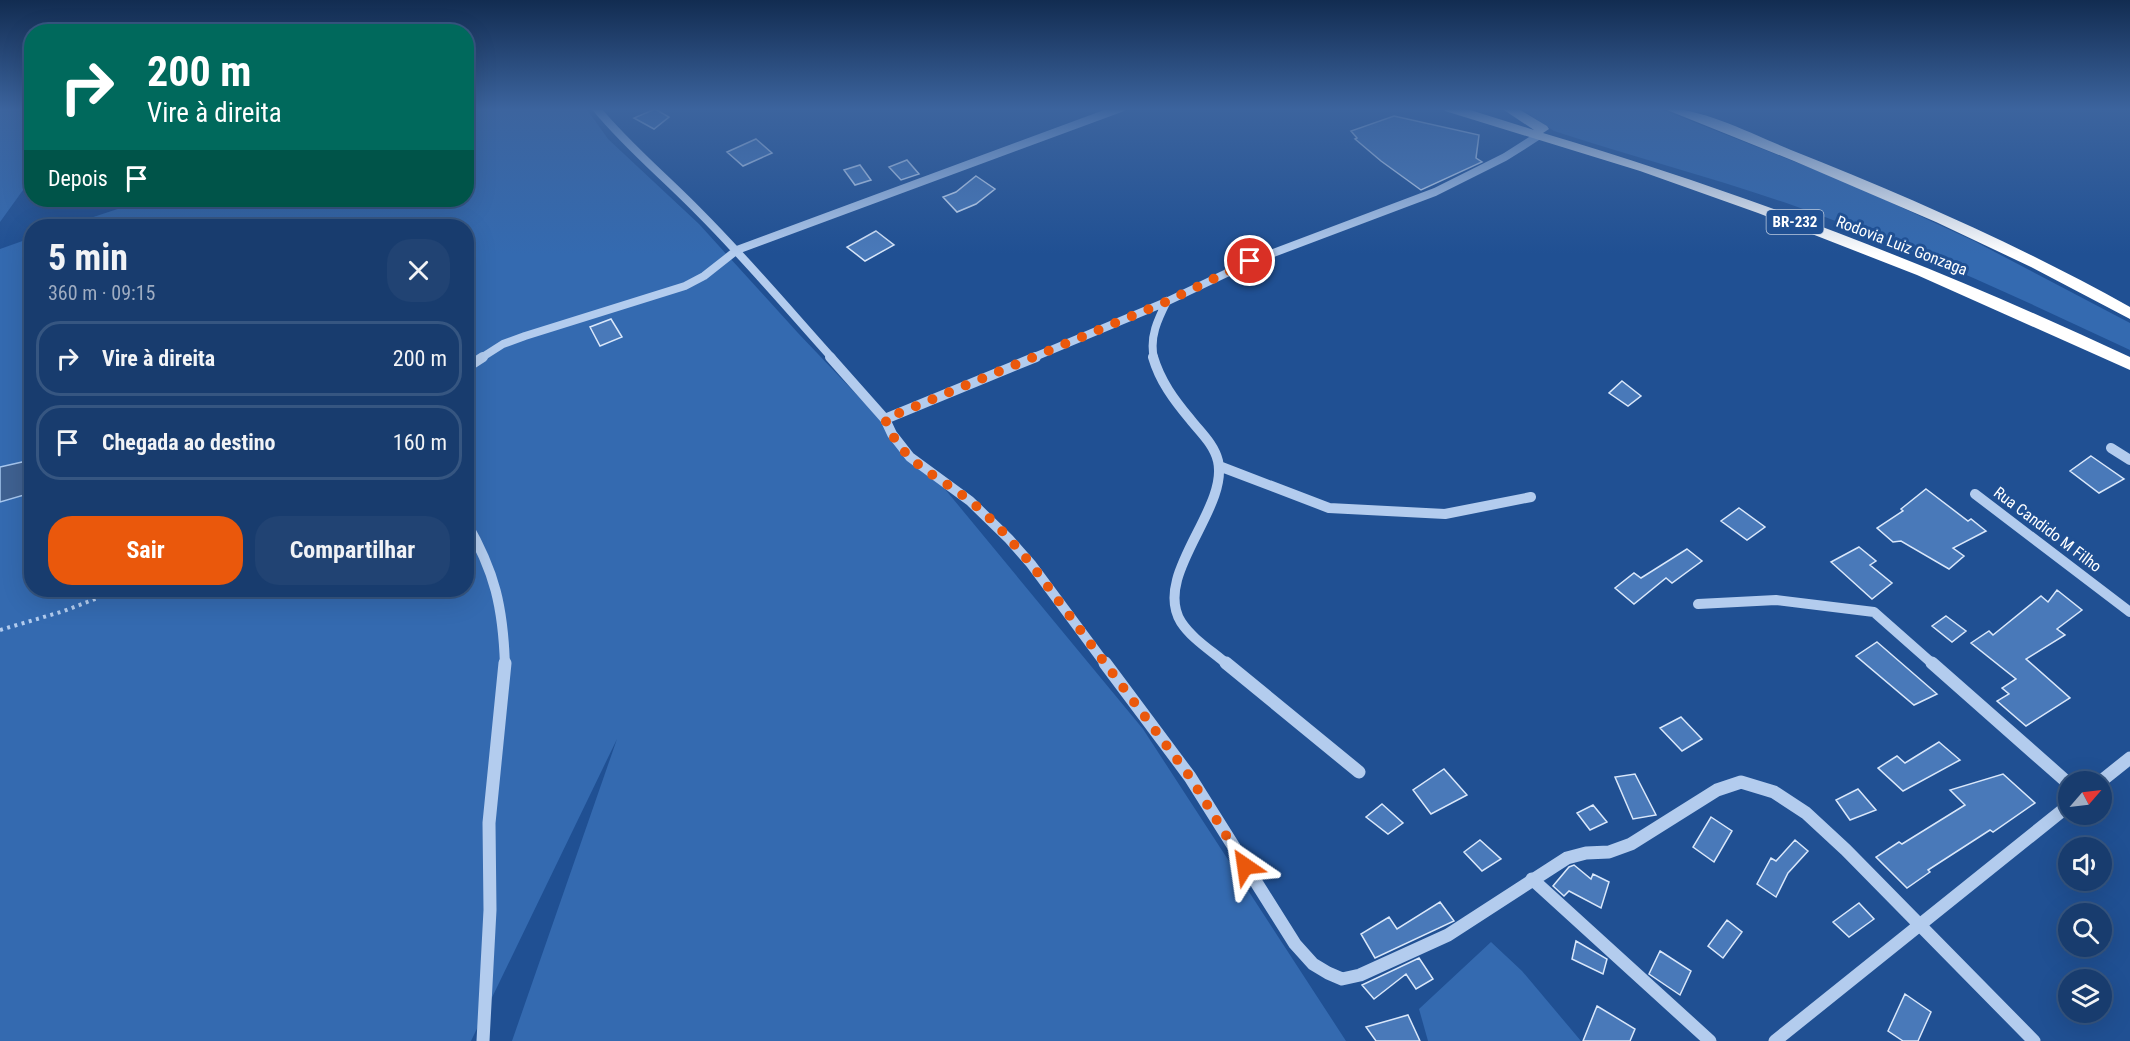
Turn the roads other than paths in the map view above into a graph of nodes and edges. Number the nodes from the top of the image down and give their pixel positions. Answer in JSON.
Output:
{"nodes":[{"id":1,"x":641,"y":157,"type":"edge"},
{"id":2,"x":989,"y":157,"type":"edge"},
{"id":3,"x":1507,"y":157,"type":"edge"},
{"id":4,"x":1609,"y":157,"type":"edge"},
{"id":5,"x":1796,"y":157,"type":"edge"},
{"id":6,"x":736,"y":250,"type":"junction"},
{"id":7,"x":1168,"y":301,"type":"junction"},
{"id":8,"x":2130,"y":314,"type":"edge"},
{"id":9,"x":474,"y":363,"type":"edge"},
{"id":10,"x":2130,"y":364,"type":"edge"},
{"id":11,"x":885,"y":419,"type":"junction"},
{"id":12,"x":2111,"y":448,"type":"dead end"},
{"id":13,"x":2130,"y":460,"type":"edge"},
{"id":14,"x":1220,"y":466,"type":"junction"},
{"id":15,"x":1975,"y":494,"type":"dead end"},
{"id":16,"x":1531,"y":497,"type":"dead end"},
{"id":17,"x":474,"y":535,"type":"edge"},
{"id":18,"x":1698,"y":604,"type":"dead end"},
{"id":19,"x":2130,"y":612,"type":"edge"},
{"id":20,"x":2130,"y":758,"type":"edge"},
{"id":21,"x":1359,"y":772,"type":"dead end"},
{"id":22,"x":2112,"y":772,"type":"edge"},
{"id":23,"x":2058,"y":774,"type":"edge"},
{"id":24,"x":2058,"y":815,"type":"edge"},
{"id":25,"x":1532,"y":879,"type":"junction"},
{"id":26,"x":1920,"y":926,"type":"junction"},
{"id":27,"x":483,"y":1041,"type":"edge"},
{"id":28,"x":1710,"y":1041,"type":"edge"},
{"id":29,"x":1775,"y":1041,"type":"edge"},
{"id":30,"x":2034,"y":1041,"type":"edge"}],
"edges":[{"from":1,"to":6,"type":"street"},
{"from":2,"to":6,"type":"street"},
{"from":3,"to":7,"type":"street"},
{"from":4,"to":10,"type":"highway","name":"Rodovia Luiz Gonzaga","number":"BR-232"},
{"from":5,"to":8,"type":"highway"},
{"from":6,"to":9,"type":"street"},
{"from":6,"to":11,"type":"street"},
{"from":7,"to":11,"type":"street"},
{"from":7,"to":14,"type":"street"},
{"from":11,"to":25,"type":"street"},
{"from":12,"to":13,"type":"street"},
{"from":14,"to":16,"type":"street"},
{"from":14,"to":21,"type":"street"},
{"from":15,"to":19,"type":"street","name":"Rua Candido M Filho"},
{"from":17,"to":27,"type":"street"},
{"from":18,"to":23,"type":"street"},
{"from":20,"to":22,"type":"street"},
{"from":24,"to":26,"type":"street"},
{"from":25,"to":26,"type":"street"},
{"from":25,"to":28,"type":"street"},
{"from":26,"to":29,"type":"street"},
{"from":26,"to":30,"type":"street"}]}
